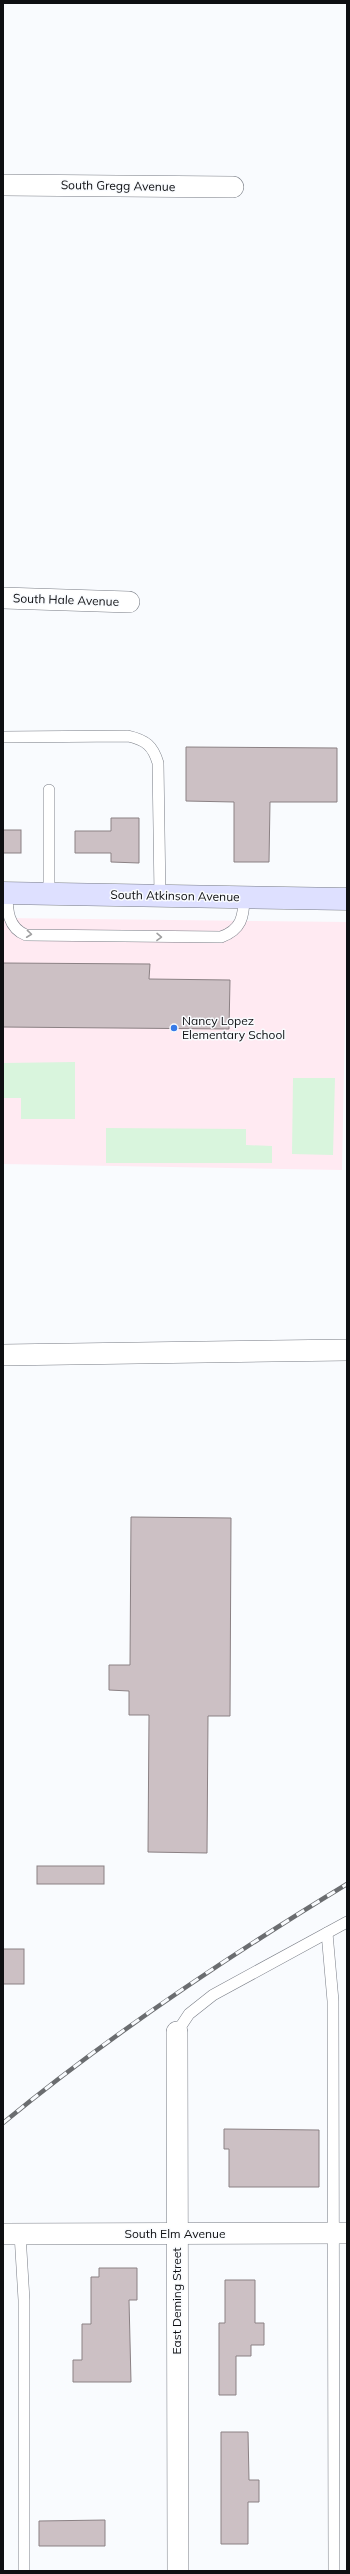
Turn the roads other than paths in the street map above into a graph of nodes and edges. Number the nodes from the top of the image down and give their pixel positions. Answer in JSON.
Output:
{"nodes":[{"id":1,"x":3,"y":185,"type":"edge"},
{"id":2,"x":234,"y":187,"type":"dead end"},
{"id":3,"x":3,"y":598,"type":"edge"},
{"id":4,"x":129,"y":602,"type":"dead end"},
{"id":5,"x":3,"y":737,"type":"edge"},
{"id":6,"x":49,"y":790,"type":"dead end"},
{"id":7,"x":5,"y":893,"type":"edge"},
{"id":8,"x":49,"y":894,"type":"junction"},
{"id":9,"x":160,"y":896,"type":"junction"},
{"id":10,"x":244,"y":897,"type":"junction"},
{"id":11,"x":347,"y":899,"type":"edge"},
{"id":12,"x":347,"y":1350,"type":"edge"},
{"id":13,"x":3,"y":1355,"type":"edge"},
{"id":14,"x":347,"y":1922,"type":"edge"},
{"id":15,"x":327,"y":1932,"type":"junction"},
{"id":16,"x":177,"y":2032,"type":"joint"},
{"id":17,"x":340,"y":2233,"type":"edge"},
{"id":18,"x":12,"y":2234,"type":"edge"},
{"id":19,"x":177,"y":2234,"type":"junction"},
{"id":20,"x":24,"y":2571,"type":"edge"},
{"id":21,"x":178,"y":2571,"type":"edge"},
{"id":22,"x":334,"y":2571,"type":"edge"}],
"edges":[{"from":1,"to":2,"type":"street","name":"South Gregg Avenue"},
{"from":3,"to":4,"type":"street","name":"South Hale Avenue"},
{"from":5,"to":9,"type":"lane"},
{"from":6,"to":8,"type":"lane"},
{"from":7,"to":8,"type":"main road","name":"South Atkinson Avenue"},
{"from":7,"to":10,"type":"lane","one_way":true},
{"from":8,"to":9,"type":"main road","name":"South Atkinson Avenue"},
{"from":9,"to":10,"type":"main road","name":"South Atkinson Avenue"},
{"from":10,"to":11,"type":"main road","name":"South Atkinson Avenue"},
{"from":12,"to":13,"type":"street"},
{"from":14,"to":15,"type":"lane"},
{"from":15,"to":16,"type":"lane"},
{"from":15,"to":17,"type":"lane"},
{"from":16,"to":19,"type":"street","name":"East Deming Street"},
{"from":17,"to":19,"type":"street","name":"South Elm Avenue"},
{"from":17,"to":22,"type":"lane"},
{"from":18,"to":19,"type":"street","name":"South Elm Avenue"},
{"from":18,"to":20,"type":"lane"},
{"from":19,"to":21,"type":"street","name":"East Deming Street"}]}
